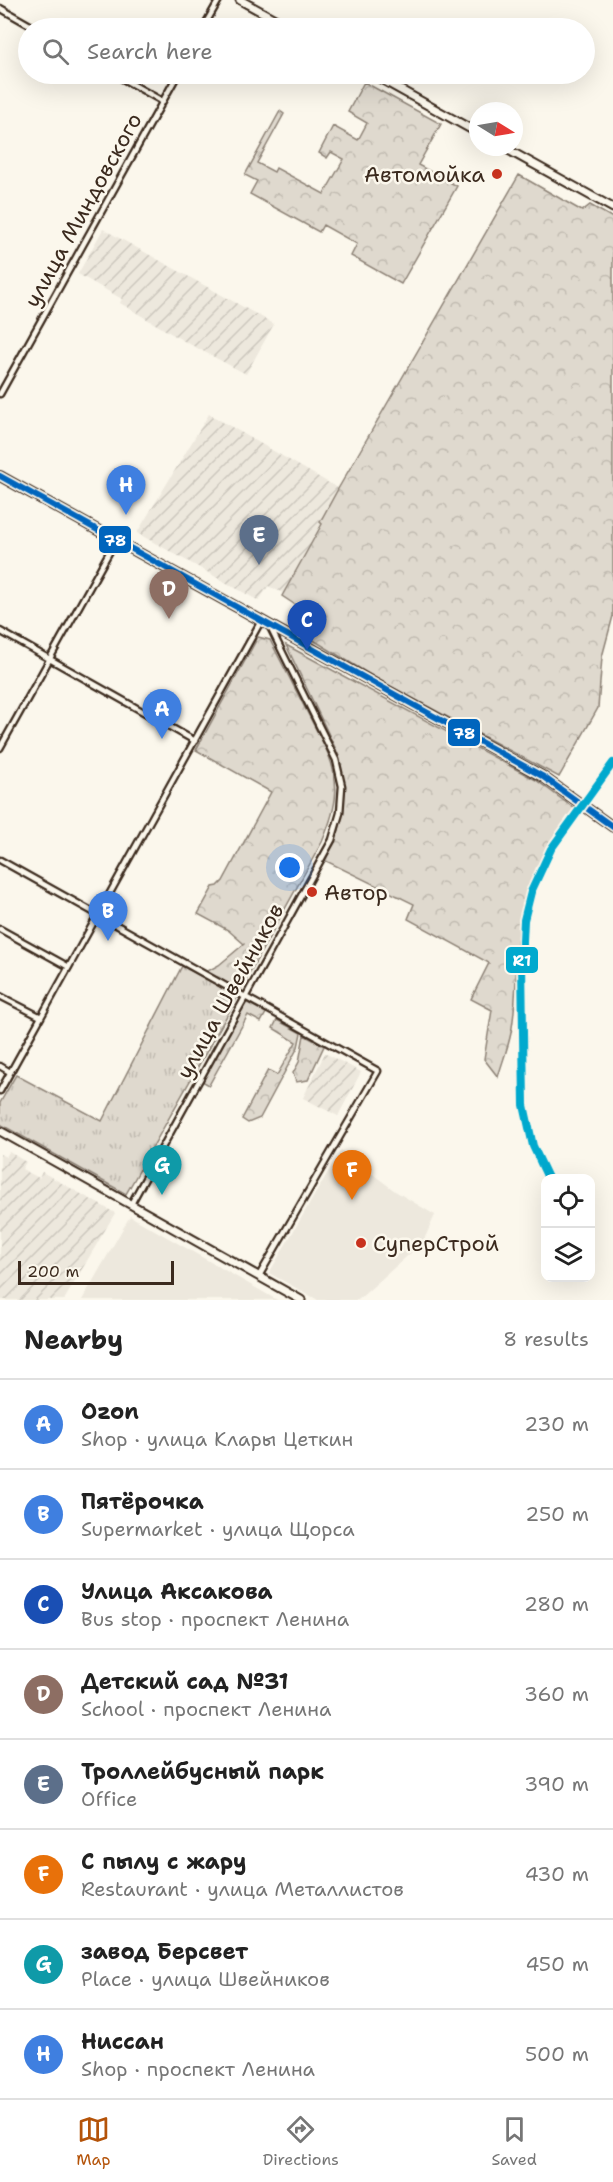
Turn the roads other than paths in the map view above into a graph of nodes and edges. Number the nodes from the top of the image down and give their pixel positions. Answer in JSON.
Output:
{"nodes":[{"id":1,"x":219,"y":0,"type":"edge"},
{"id":2,"x":240,"y":0,"type":"edge"},
{"id":3,"x":0,"y":8,"type":"edge"},
{"id":4,"x":18,"y":18,"type":"edge"},
{"id":5,"x":209,"y":18,"type":"edge"},
{"id":6,"x":273,"y":18,"type":"edge"},
{"id":7,"x":132,"y":84,"type":"edge"},
{"id":8,"x":172,"y":84,"type":"edge"},
{"id":9,"x":390,"y":84,"type":"edge"},
{"id":10,"x":162,"y":101,"type":"junction"},
{"id":11,"x":469,"y":128,"type":"edge"},
{"id":12,"x":519,"y":156,"type":"edge"},
{"id":13,"x":613,"y":208,"type":"edge"},
{"id":14,"x":0,"y":394,"type":"edge"},
{"id":15,"x":0,"y":476,"type":"edge"},
{"id":16,"x":116,"y":540,"type":"junction"},
{"id":17,"x":265,"y":623,"type":"junction"},
{"id":18,"x":0,"y":631,"type":"edge"},
{"id":19,"x":50,"y":659,"type":"junction"},
{"id":20,"x":195,"y":741,"type":"junction"},
{"id":21,"x":0,"y":748,"type":"edge"},
{"id":22,"x":613,"y":827,"type":"edge"},
{"id":23,"x":0,"y":860,"type":"edge"},
{"id":24,"x":99,"y":916,"type":"junction"},
{"id":25,"x":0,"y":929,"type":"edge"},
{"id":26,"x":69,"y":967,"type":"junction"},
{"id":27,"x":0,"y":996,"type":"edge"},
{"id":28,"x":246,"y":998,"type":"junction"},
{"id":29,"x":41,"y":1017,"type":"junction"},
{"id":30,"x":0,"y":1066,"type":"edge"},
{"id":31,"x":10,"y":1072,"type":"junction"},
{"id":32,"x":0,"y":1091,"type":"edge"},
{"id":33,"x":0,"y":1131,"type":"edge"},
{"id":34,"x":130,"y":1204,"type":"junction"},
{"id":35,"x":259,"y":1276,"type":"junction"},
{"id":36,"x":302,"y":1300,"type":"edge"}],
"edges":[{"from":1,"to":5,"type":"street"},
{"from":2,"to":6,"type":"main road"},
{"from":3,"to":4,"type":"street"},
{"from":7,"to":10,"type":"street"},
{"from":8,"to":10,"type":"street","name":"улица Миндовского"},
{"from":9,"to":11,"type":"main road"},
{"from":10,"to":14,"type":"street","name":"улица Миндовского"},
{"from":12,"to":13,"type":"main road"},
{"from":15,"to":16,"type":"main road"},
{"from":16,"to":17,"type":"main road"},
{"from":16,"to":19,"type":"street"},
{"from":17,"to":20,"type":"street"},
{"from":17,"to":22,"type":"main road"},
{"from":17,"to":28,"type":"street","name":"улица Швейников"},
{"from":18,"to":19,"type":"street"},
{"from":19,"to":20,"type":"street"},
{"from":19,"to":21,"type":"street"},
{"from":20,"to":24,"type":"street"},
{"from":23,"to":24,"type":"street"},
{"from":24,"to":26,"type":"street"},
{"from":24,"to":28,"type":"street"},
{"from":25,"to":26,"type":"street"},
{"from":26,"to":29,"type":"street"},
{"from":27,"to":29,"type":"street"},
{"from":28,"to":34,"type":"street","name":"улица Швейников"},
{"from":28,"to":35,"type":"street"},
{"from":29,"to":31,"type":"street"},
{"from":30,"to":31,"type":"street"},
{"from":31,"to":32,"type":"street"},
{"from":33,"to":34,"type":"main road"},
{"from":34,"to":35,"type":"main road"},
{"from":35,"to":36,"type":"main road"}]}
